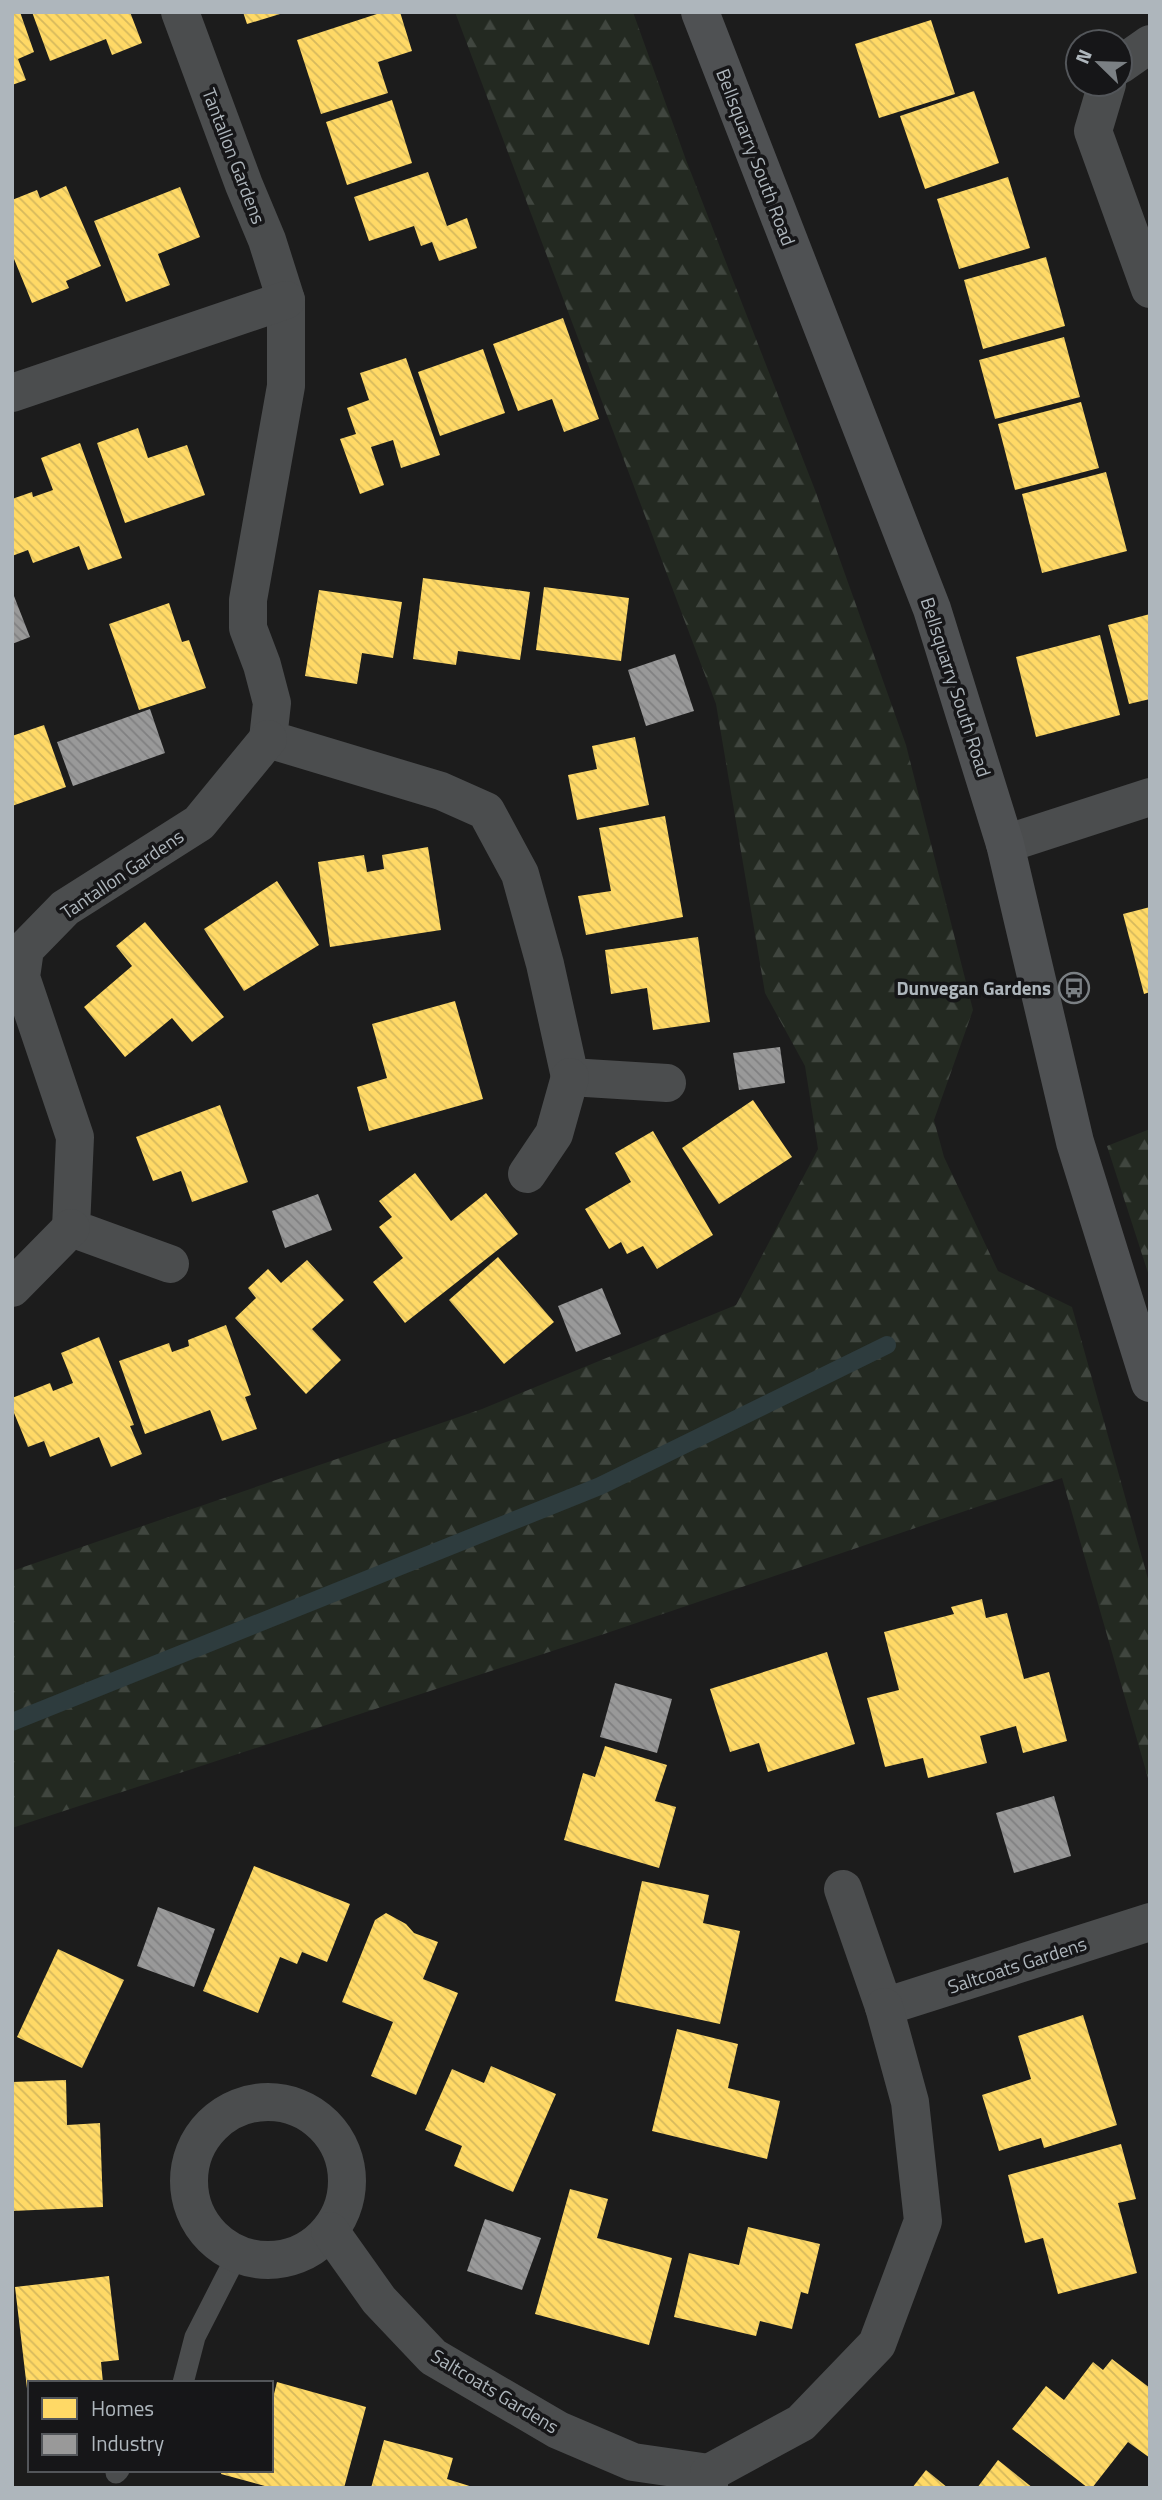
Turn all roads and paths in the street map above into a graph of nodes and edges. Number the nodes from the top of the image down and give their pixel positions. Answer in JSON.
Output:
{"nodes":[{"id":1,"x":180,"y":12,"type":"edge"},
{"id":2,"x":699,"y":12,"type":"edge"},
{"id":3,"x":1150,"y":44,"type":"edge"},
{"id":4,"x":1134,"y":55,"type":"edge"},
{"id":5,"x":1103,"y":98,"type":"edge"},
{"id":6,"x":1150,"y":289,"type":"edge"},
{"id":7,"x":286,"y":300,"type":"junction"},
{"id":8,"x":12,"y":393,"type":"edge"},
{"id":9,"x":268,"y":739,"type":"junction"},
{"id":10,"x":1150,"y":797,"type":"edge"},
{"id":11,"x":1005,"y":844,"type":"junction"},
{"id":12,"x":19,"y":946,"type":"edge"},
{"id":13,"x":570,"y":1077,"type":"junction"},
{"id":14,"x":667,"y":1083,"type":"dead end"},
{"id":15,"x":527,"y":1174,"type":"dead end"},
{"id":16,"x":71,"y":1228,"type":"junction"},
{"id":17,"x":170,"y":1264,"type":"dead end"},
{"id":18,"x":12,"y":1288,"type":"edge"},
{"id":19,"x":1150,"y":1383,"type":"edge"},
{"id":20,"x":843,"y":1889,"type":"dead end"},
{"id":21,"x":1150,"y":1922,"type":"edge"},
{"id":22,"x":884,"y":2007,"type":"junction"},
{"id":23,"x":330,"y":2231,"type":"junction"},
{"id":24,"x":237,"y":2255,"type":"junction"},
{"id":25,"x":184,"y":2381,"type":"edge"},
{"id":26,"x":709,"y":2481,"type":"edge"}],
"edges":[{"from":1,"to":7,"type":"street","name":"Tantallon Gardens"},
{"from":2,"to":11,"type":"street","name":"Bellsquarry South Road"},
{"from":3,"to":4,"type":"street"},
{"from":5,"to":6,"type":"street"},
{"from":7,"to":8,"type":"street"},
{"from":7,"to":9,"type":"street","name":"Tantallon Gardens"},
{"from":9,"to":12,"type":"street","name":"Tantallon Gardens"},
{"from":9,"to":13,"type":"street"},
{"from":10,"to":11,"type":"street"},
{"from":11,"to":19,"type":"street","name":"Bellsquarry South Road"},
{"from":12,"to":16,"type":"street","name":"Tantallon Gardens"},
{"from":13,"to":14,"type":"street"},
{"from":13,"to":15,"type":"street"},
{"from":16,"to":17,"type":"street"},
{"from":16,"to":18,"type":"street"},
{"from":20,"to":22,"type":"street","name":"Saltcoats Gardens"},
{"from":21,"to":22,"type":"street","name":"Saltcoats Gardens"},
{"from":22,"to":26,"type":"street","name":"Saltcoats Gardens"},
{"from":23,"to":24,"type":"street"},
{"from":23,"to":24,"type":"street"},
{"from":23,"to":26,"type":"street","name":"Saltcoats Gardens"},
{"from":24,"to":25,"type":"lane"}]}
